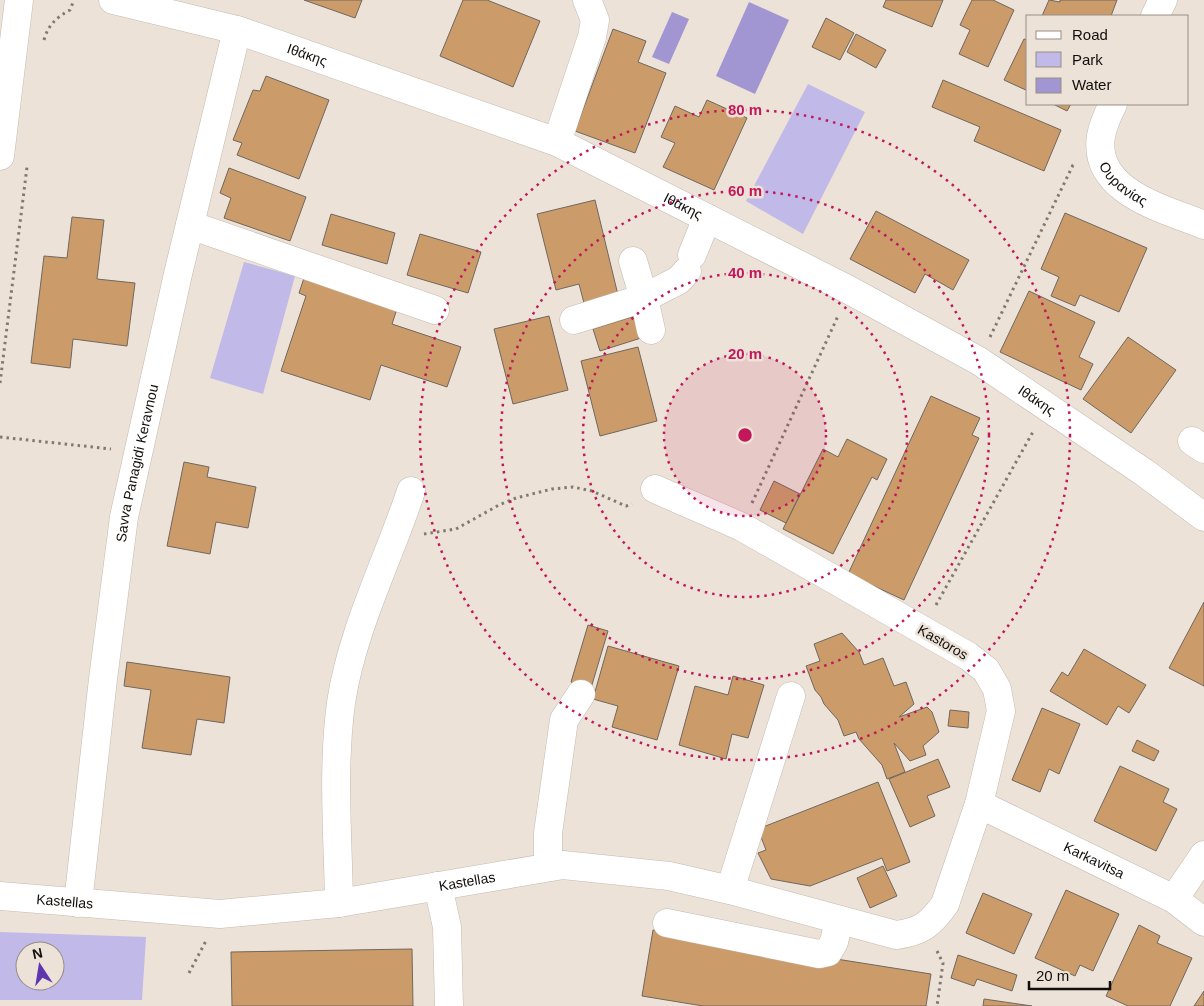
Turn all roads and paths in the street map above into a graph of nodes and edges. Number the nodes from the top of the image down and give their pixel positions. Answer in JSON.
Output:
{"nodes":[{"id":1,"x":19,"y":0,"type":"edge"},
{"id":2,"x":74,"y":0,"type":"edge"},
{"id":3,"x":113,"y":0,"type":"edge"},
{"id":4,"x":587,"y":0,"type":"edge"},
{"id":5,"x":1163,"y":0,"type":"edge"},
{"id":6,"x":1156,"y":15,"type":"edge"},
{"id":7,"x":237,"y":30,"type":"junction"},
{"id":8,"x":42,"y":47,"type":"dead end"},
{"id":9,"x":1114,"y":105,"type":"edge"},
{"id":10,"x":557,"y":142,"type":"junction"},
{"id":11,"x":1102,"y":155,"type":"junction"},
{"id":12,"x":0,"y":156,"type":"edge"},
{"id":13,"x":27,"y":166,"type":"dead end"},
{"id":14,"x":707,"y":218,"type":"junction"},
{"id":15,"x":190,"y":225,"type":"junction"},
{"id":16,"x":1204,"y":225,"type":"edge"},
{"id":17,"x":633,"y":262,"type":"dead end"},
{"id":18,"x":849,"y":290,"type":"junction"},
{"id":19,"x":644,"y":298,"type":"junction"},
{"id":20,"x":435,"y":310,"type":"dead end"},
{"id":21,"x":574,"y":320,"type":"dead end"},
{"id":22,"x":651,"y":330,"type":"dead end"},
{"id":23,"x":979,"y":361,"type":"junction"},
{"id":24,"x":0,"y":383,"type":"edge"},
{"id":25,"x":1047,"y":407,"type":"junction"},
{"id":26,"x":0,"y":437,"type":"edge"},
{"id":27,"x":138,"y":452,"type":"junction"},
{"id":28,"x":654,"y":488,"type":"joint"},
{"id":29,"x":411,"y":491,"type":"dead end"},
{"id":30,"x":1204,"y":517,"type":"edge"},
{"id":31,"x":742,"y":527,"type":"junction"},
{"id":32,"x":398,"y":530,"type":"junction"},
{"id":33,"x":922,"y":630,"type":"junction"},
{"id":34,"x":581,"y":694,"type":"dead end"},
{"id":35,"x":791,"y":696,"type":"dead end"},
{"id":36,"x":979,"y":804,"type":"junction"},
{"id":37,"x":1204,"y":855,"type":"edge"},
{"id":38,"x":548,"y":867,"type":"junction"},
{"id":39,"x":438,"y":886,"type":"junction"},
{"id":40,"x":730,"y":890,"type":"junction"},
{"id":41,"x":0,"y":896,"type":"edge"},
{"id":42,"x":1174,"y":899,"type":"junction"},
{"id":43,"x":78,"y":903,"type":"junction"},
{"id":44,"x":339,"y":903,"type":"junction"},
{"id":45,"x":220,"y":914,"type":"junction"},
{"id":46,"x":839,"y":920,"type":"junction"},
{"id":47,"x":1204,"y":922,"type":"edge"},
{"id":48,"x":667,"y":923,"type":"dead end"},
{"id":49,"x":925,"y":927,"type":"junction"},
{"id":50,"x":189,"y":973,"type":"dead end"},
{"id":51,"x":449,"y":1006,"type":"edge"},
{"id":52,"x":937,"y":1006,"type":"edge"}],
"edges":[{"from":1,"to":12,"type":"street"},
{"from":2,"to":8,"type":"path"},
{"from":3,"to":7,"type":"street","name":"Ιθάκης"},
{"from":4,"to":10,"type":"street"},
{"from":5,"to":6,"type":"street"},
{"from":7,"to":10,"type":"street","name":"Ιθάκης"},
{"from":7,"to":15,"type":"street","name":"Savva Panagidi Keravnou"},
{"from":9,"to":11,"type":"street","name":"Ουρανίας"},
{"from":10,"to":14,"type":"street","name":"Ιθάκης"},
{"from":11,"to":16,"type":"street","name":"Ουρανίας"},
{"from":11,"to":23,"type":"path"},
{"from":13,"to":24,"type":"path"},
{"from":14,"to":18,"type":"street","name":"Ιθάκης"},
{"from":14,"to":19,"type":"street"},
{"from":15,"to":20,"type":"street"},
{"from":15,"to":27,"type":"street","name":"Savva Panagidi Keravnou"},
{"from":17,"to":19,"type":"street"},
{"from":18,"to":23,"type":"street","name":"Ιθάκης"},
{"from":18,"to":31,"type":"path"},
{"from":19,"to":21,"type":"street"},
{"from":19,"to":22,"type":"street"},
{"from":23,"to":25,"type":"street","name":"Ιθάκης"},
{"from":25,"to":30,"type":"street","name":"Ιθάκης"},
{"from":25,"to":33,"type":"path"},
{"from":26,"to":27,"type":"path"},
{"from":27,"to":43,"type":"street","name":"Savva Panagidi Keravnou"},
{"from":28,"to":31,"type":"street","name":"Kastoros"},
{"from":28,"to":32,"type":"path"},
{"from":29,"to":32,"type":"street"},
{"from":31,"to":33,"type":"street","name":"Kastoros"},
{"from":32,"to":44,"type":"street"},
{"from":33,"to":36,"type":"street","name":"Kastoros"},
{"from":34,"to":38,"type":"street"},
{"from":35,"to":40,"type":"street"},
{"from":36,"to":42,"type":"street","name":"Karkavitsa"},
{"from":36,"to":49,"type":"street","name":"Kastoros"},
{"from":37,"to":42,"type":"street"},
{"from":38,"to":39,"type":"street","name":"Kastellas"},
{"from":38,"to":40,"type":"street","name":"Kastellas"},
{"from":39,"to":44,"type":"street","name":"Kastellas"},
{"from":39,"to":51,"type":"street"},
{"from":40,"to":46,"type":"street","name":"Kastellas"},
{"from":41,"to":43,"type":"street","name":"Kastellas"},
{"from":42,"to":47,"type":"street","name":"Karkavitsa"},
{"from":43,"to":45,"type":"street","name":"Kastellas"},
{"from":44,"to":45,"type":"street","name":"Kastellas"},
{"from":45,"to":50,"type":"path"},
{"from":46,"to":48,"type":"street"},
{"from":46,"to":49,"type":"street","name":"Kastellas"},
{"from":49,"to":52,"type":"path"}]}
